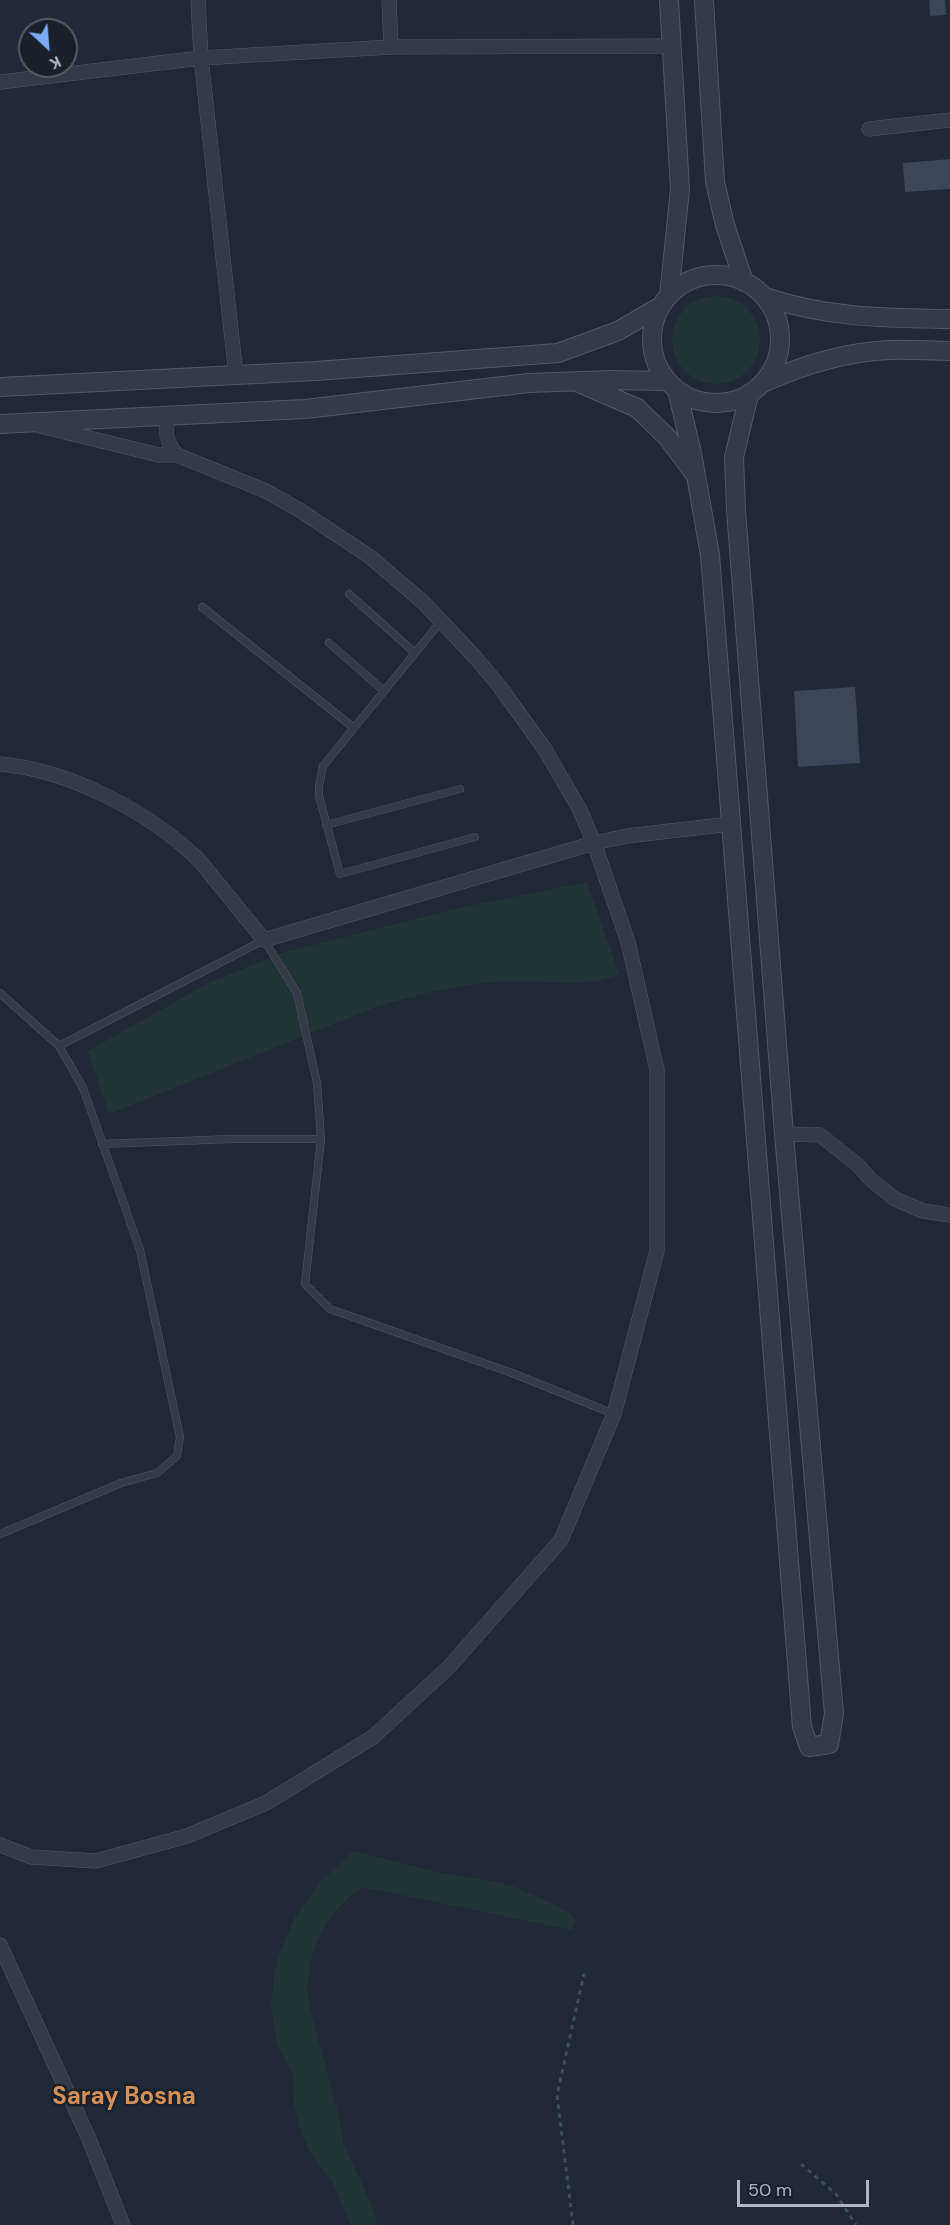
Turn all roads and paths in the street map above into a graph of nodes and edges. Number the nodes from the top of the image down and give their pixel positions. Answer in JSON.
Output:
{"nodes":[{"id":1,"x":198,"y":0,"type":"edge"},
{"id":2,"x":389,"y":0,"type":"edge"},
{"id":3,"x":669,"y":0,"type":"edge"},
{"id":4,"x":704,"y":0,"type":"edge"},
{"id":5,"x":672,"y":46,"type":"junction"},
{"id":6,"x":391,"y":47,"type":"junction"},
{"id":7,"x":201,"y":58,"type":"junction"},
{"id":8,"x":0,"y":82,"type":"edge"},
{"id":9,"x":950,"y":120,"type":"edge"},
{"id":10,"x":870,"y":129,"type":"dead end"},
{"id":11,"x":744,"y":282,"type":"junction"},
{"id":12,"x":765,"y":297,"type":"junction"},
{"id":13,"x":665,"y":301,"type":"junction"},
{"id":14,"x":950,"y":319,"type":"edge"},
{"id":15,"x":950,"y":351,"type":"edge"},
{"id":16,"x":236,"y":375,"type":"junction"},
{"id":17,"x":574,"y":381,"type":"junction"},
{"id":18,"x":672,"y":386,"type":"junction"},
{"id":19,"x":0,"y":387,"type":"edge"},
{"id":20,"x":756,"y":389,"type":"junction"},
{"id":21,"x":169,"y":415,"type":"junction"},
{"id":22,"x":21,"y":422,"type":"junction"},
{"id":23,"x":0,"y":424,"type":"edge"},
{"id":24,"x":177,"y":455,"type":"junction"},
{"id":25,"x":696,"y":476,"type":"junction"},
{"id":26,"x":349,"y":594,"type":"dead end"},
{"id":27,"x":202,"y":607,"type":"dead end"},
{"id":28,"x":442,"y":620,"type":"junction"},
{"id":29,"x":329,"y":643,"type":"dead end"},
{"id":30,"x":415,"y":653,"type":"junction"},
{"id":31,"x":384,"y":691,"type":"junction"},
{"id":32,"x":354,"y":728,"type":"junction"},
{"id":33,"x":0,"y":764,"type":"edge"},
{"id":34,"x":460,"y":789,"type":"dead end"},
{"id":35,"x":730,"y":824,"type":"junction"},
{"id":36,"x":326,"y":825,"type":"junction"},
{"id":37,"x":475,"y":837,"type":"dead end"},
{"id":38,"x":594,"y":843,"type":"junction"},
{"id":39,"x":264,"y":940,"type":"junction"},
{"id":40,"x":0,"y":993,"type":"edge"},
{"id":41,"x":59,"y":1046,"type":"junction"},
{"id":42,"x":784,"y":1134,"type":"junction"},
{"id":43,"x":321,"y":1139,"type":"junction"},
{"id":44,"x":102,"y":1144,"type":"junction"},
{"id":45,"x":950,"y":1215,"type":"edge"},
{"id":46,"x":614,"y":1414,"type":"junction"},
{"id":47,"x":0,"y":1534,"type":"edge"},
{"id":48,"x":0,"y":1845,"type":"edge"},
{"id":49,"x":0,"y":1945,"type":"edge"},
{"id":50,"x":584,"y":1974,"type":"dead end"},
{"id":51,"x":801,"y":2164,"type":"dead end"},
{"id":52,"x":123,"y":2225,"type":"edge"},
{"id":53,"x":573,"y":2225,"type":"edge"},
{"id":54,"x":856,"y":2225,"type":"edge"}],
"edges":[{"from":1,"to":7,"type":"street"},
{"from":2,"to":6,"type":"street"},
{"from":3,"to":5,"type":"street"},
{"from":4,"to":11,"type":"street"},
{"from":5,"to":6,"type":"street"},
{"from":5,"to":13,"type":"street"},
{"from":6,"to":7,"type":"street"},
{"from":7,"to":8,"type":"street"},
{"from":7,"to":16,"type":"street"},
{"from":9,"to":10,"type":"street"},
{"from":11,"to":12,"type":"street"},
{"from":11,"to":13,"type":"street"},
{"from":12,"to":14,"type":"street"},
{"from":12,"to":20,"type":"street"},
{"from":13,"to":16,"type":"street"},
{"from":13,"to":18,"type":"street"},
{"from":15,"to":20,"type":"street"},
{"from":16,"to":19,"type":"street"},
{"from":17,"to":18,"type":"street"},
{"from":17,"to":21,"type":"street"},
{"from":17,"to":25,"type":"street"},
{"from":18,"to":20,"type":"street"},
{"from":18,"to":25,"type":"street"},
{"from":20,"to":42,"type":"street"},
{"from":21,"to":22,"type":"street"},
{"from":21,"to":24,"type":"street"},
{"from":22,"to":23,"type":"street"},
{"from":22,"to":24,"type":"street"},
{"from":24,"to":28,"type":"street"},
{"from":25,"to":35,"type":"street"},
{"from":26,"to":30,"type":"lane"},
{"from":27,"to":32,"type":"lane"},
{"from":28,"to":30,"type":"lane"},
{"from":28,"to":38,"type":"street"},
{"from":29,"to":31,"type":"lane"},
{"from":30,"to":31,"type":"lane"},
{"from":31,"to":32,"type":"lane"},
{"from":32,"to":36,"type":"lane"},
{"from":33,"to":39,"type":"street"},
{"from":34,"to":36,"type":"lane"},
{"from":35,"to":38,"type":"street"},
{"from":35,"to":42,"type":"street"},
{"from":36,"to":37,"type":"lane"},
{"from":38,"to":39,"type":"street"},
{"from":38,"to":46,"type":"street"},
{"from":39,"to":41,"type":"lane"},
{"from":39,"to":43,"type":"lane"},
{"from":40,"to":41,"type":"lane"},
{"from":41,"to":44,"type":"lane"},
{"from":42,"to":45,"type":"street"},
{"from":43,"to":44,"type":"lane"},
{"from":43,"to":46,"type":"lane"},
{"from":44,"to":47,"type":"lane"},
{"from":46,"to":48,"type":"street"},
{"from":49,"to":52,"type":"street"},
{"from":50,"to":53,"type":"path"},
{"from":51,"to":54,"type":"path"}]}
